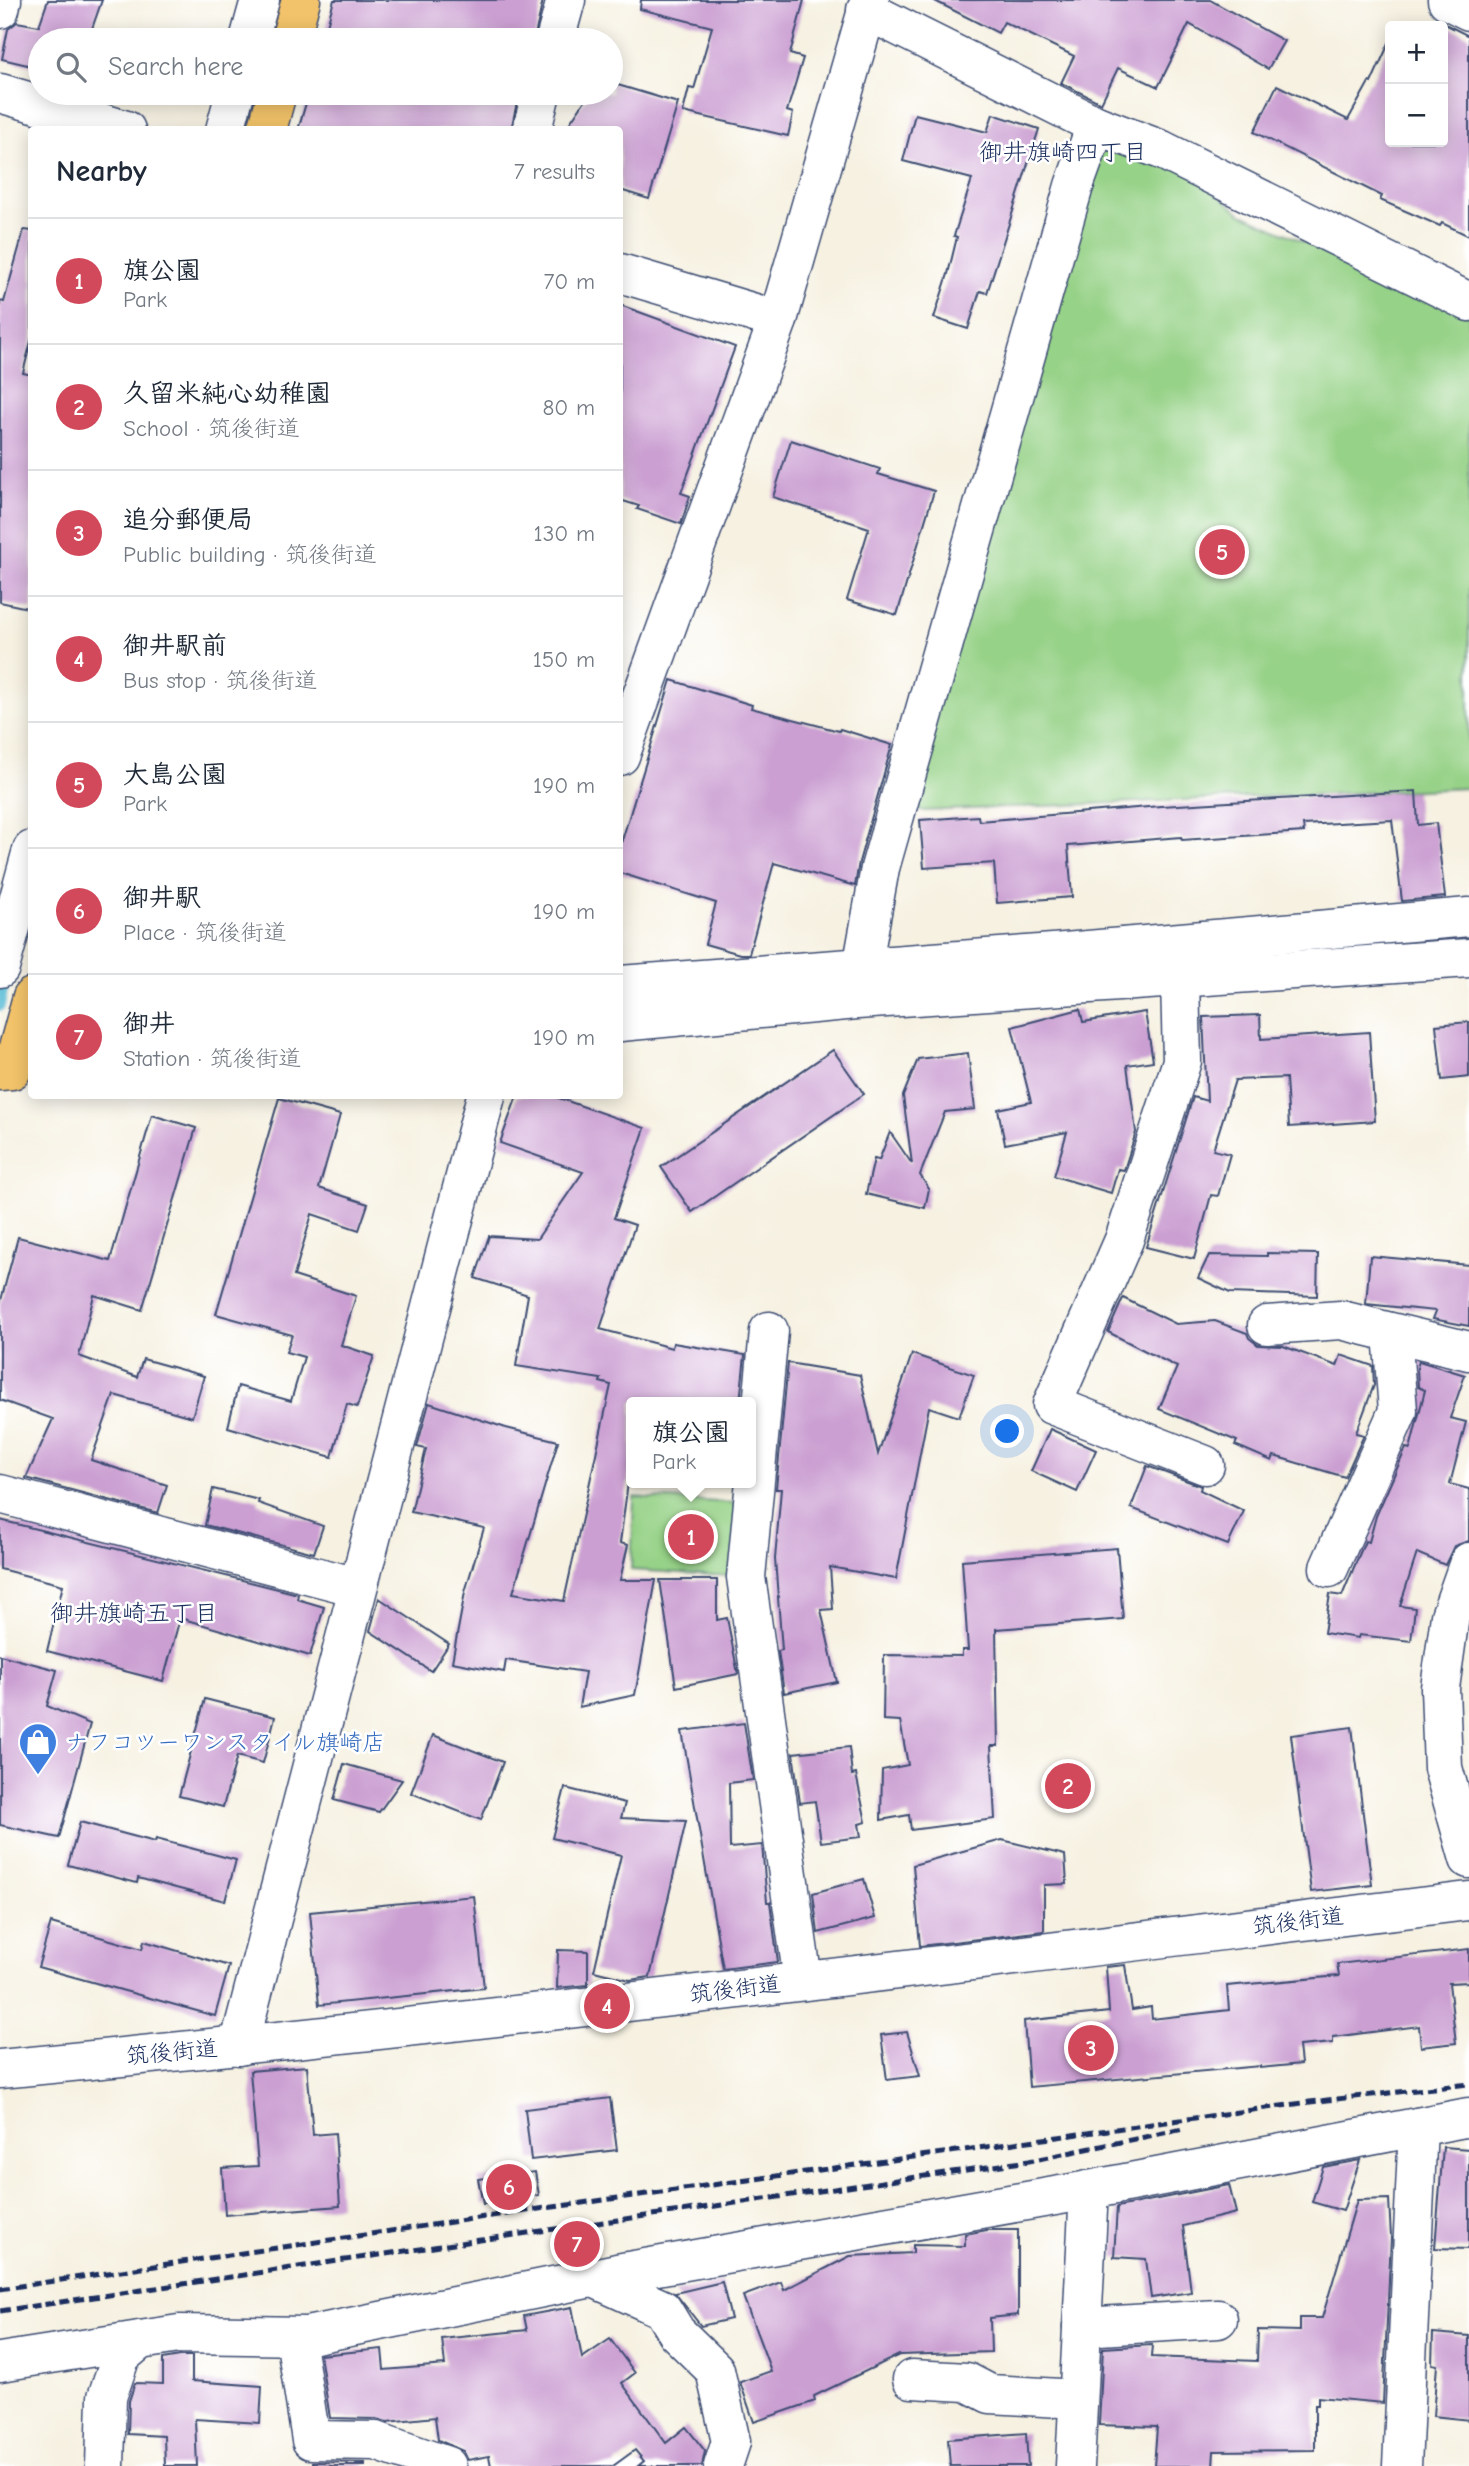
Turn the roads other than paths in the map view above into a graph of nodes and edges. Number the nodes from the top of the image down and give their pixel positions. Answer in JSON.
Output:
{"nodes":[{"id":1,"x":2,"y":0,"type":"edge"},
{"id":2,"x":260,"y":0,"type":"edge"},
{"id":3,"x":301,"y":0,"type":"edge"},
{"id":4,"x":566,"y":0,"type":"edge"},
{"id":5,"x":1447,"y":0,"type":"edge"},
{"id":6,"x":868,"y":5,"type":"edge"},
{"id":7,"x":0,"y":9,"type":"edge"},
{"id":8,"x":1469,"y":11,"type":"edge"},
{"id":9,"x":252,"y":28,"type":"edge"},
{"id":10,"x":293,"y":28,"type":"edge"},
{"id":11,"x":558,"y":28,"type":"edge"},
{"id":12,"x":0,"y":93,"type":"edge"},
{"id":13,"x":28,"y":101,"type":"edge"},
{"id":14,"x":41,"y":105,"type":"edge"},
{"id":15,"x":231,"y":105,"type":"edge"},
{"id":16,"x":274,"y":105,"type":"edge"},
{"id":17,"x":538,"y":105,"type":"edge"},
{"id":18,"x":1096,"y":125,"type":"junction"},
{"id":19,"x":113,"y":126,"type":"edge"},
{"id":20,"x":226,"y":126,"type":"edge"},
{"id":21,"x":268,"y":126,"type":"edge"},
{"id":22,"x":532,"y":126,"type":"edge"},
{"id":23,"x":623,"y":275,"type":"edge"},
{"id":24,"x":1469,"y":302,"type":"edge"},
{"id":25,"x":778,"y":320,"type":"junction"},
{"id":26,"x":623,"y":748,"type":"edge"},
{"id":27,"x":28,"y":865,"type":"edge"},
{"id":28,"x":1469,"y":917,"type":"edge"},
{"id":29,"x":1469,"y":958,"type":"edge"},
{"id":30,"x":0,"y":968,"type":"edge"},
{"id":31,"x":862,"y":968,"type":"junction"},
{"id":32,"x":1180,"y":978,"type":"junction"},
{"id":33,"x":623,"y":985,"type":"edge"},
{"id":34,"x":28,"y":1011,"type":"edge"},
{"id":35,"x":623,"y":1023,"type":"edge"},
{"id":36,"x":16,"y":1053,"type":"edge"},
{"id":37,"x":485,"y":1099,"type":"edge"},
{"id":38,"x":1267,"y":1325,"type":"dead end"},
{"id":39,"x":769,"y":1331,"type":"dead end"},
{"id":40,"x":1392,"y":1333,"type":"junction"},
{"id":41,"x":1469,"y":1350,"type":"edge"},
{"id":42,"x":1205,"y":1465,"type":"dead end"},
{"id":43,"x":756,"y":1476,"type":"edge"},
{"id":44,"x":755,"y":1488,"type":"edge"},
{"id":45,"x":0,"y":1494,"type":"edge"},
{"id":46,"x":1469,"y":1562,"type":"edge"},
{"id":47,"x":1329,"y":1568,"type":"dead end"},
{"id":48,"x":357,"y":1587,"type":"junction"},
{"id":49,"x":1455,"y":1685,"type":"edge"},
{"id":50,"x":1469,"y":1859,"type":"edge"},
{"id":51,"x":1469,"y":1901,"type":"edge"},
{"id":52,"x":803,"y":1981,"type":"junction"},
{"id":53,"x":239,"y":2046,"type":"junction"},
{"id":54,"x":0,"y":2069,"type":"edge"},
{"id":55,"x":1469,"y":2117,"type":"edge"},
{"id":56,"x":1418,"y":2127,"type":"junction"},
{"id":57,"x":1089,"y":2190,"type":"junction"},
{"id":58,"x":594,"y":2278,"type":"junction"},
{"id":59,"x":1218,"y":2319,"type":"dead end"},
{"id":60,"x":1082,"y":2327,"type":"junction"},
{"id":61,"x":295,"y":2337,"type":"junction"},
{"id":62,"x":140,"y":2340,"type":"junction"},
{"id":63,"x":0,"y":2362,"type":"edge"},
{"id":64,"x":912,"y":2379,"type":"dead end"},
{"id":65,"x":1078,"y":2399,"type":"junction"},
{"id":66,"x":105,"y":2466,"type":"edge"},
{"id":67,"x":447,"y":2466,"type":"edge"},
{"id":68,"x":723,"y":2466,"type":"edge"},
{"id":69,"x":1075,"y":2466,"type":"edge"},
{"id":70,"x":1402,"y":2466,"type":"edge"}],
"edges":[{"from":1,"to":7,"type":"street"},
{"from":2,"to":9,"type":"street"},
{"from":3,"to":10,"type":"main road"},
{"from":4,"to":11,"type":"street"},
{"from":5,"to":8,"type":"street"},
{"from":6,"to":18,"type":"street"},
{"from":6,"to":25,"type":"street"},
{"from":12,"to":13,"type":"street"},
{"from":14,"to":19,"type":"street"},
{"from":15,"to":20,"type":"street"},
{"from":16,"to":21,"type":"main road"},
{"from":17,"to":22,"type":"street"},
{"from":18,"to":24,"type":"street"},
{"from":18,"to":31,"type":"street"},
{"from":23,"to":25,"type":"street"},
{"from":25,"to":26,"type":"street"},
{"from":27,"to":30,"type":"street"},
{"from":28,"to":31,"type":"street"},
{"from":29,"to":32,"type":"street"},
{"from":31,"to":33,"type":"street"},
{"from":32,"to":35,"type":"street"},
{"from":32,"to":42,"type":"street"},
{"from":34,"to":36,"type":"main road"},
{"from":37,"to":48,"type":"street"},
{"from":38,"to":40,"type":"street"},
{"from":39,"to":43,"type":"street"},
{"from":40,"to":41,"type":"street"},
{"from":40,"to":47,"type":"street"},
{"from":44,"to":52,"type":"street"},
{"from":45,"to":48,"type":"street"},
{"from":46,"to":49,"type":"street"},
{"from":48,"to":53,"type":"street"},
{"from":49,"to":50,"type":"street"},
{"from":51,"to":52,"type":"street","name":"筑後街道"},
{"from":52,"to":53,"type":"street","name":"筑後街道"},
{"from":53,"to":54,"type":"street","name":"筑後街道"},
{"from":55,"to":56,"type":"street"},
{"from":56,"to":57,"type":"street"},
{"from":56,"to":70,"type":"street"},
{"from":57,"to":58,"type":"street"},
{"from":57,"to":60,"type":"street"},
{"from":58,"to":61,"type":"street"},
{"from":58,"to":68,"type":"street"},
{"from":59,"to":60,"type":"street"},
{"from":60,"to":65,"type":"street"},
{"from":61,"to":62,"type":"street"},
{"from":61,"to":67,"type":"street"},
{"from":62,"to":63,"type":"street"},
{"from":62,"to":66,"type":"street"},
{"from":64,"to":65,"type":"street"},
{"from":65,"to":69,"type":"street"}]}
